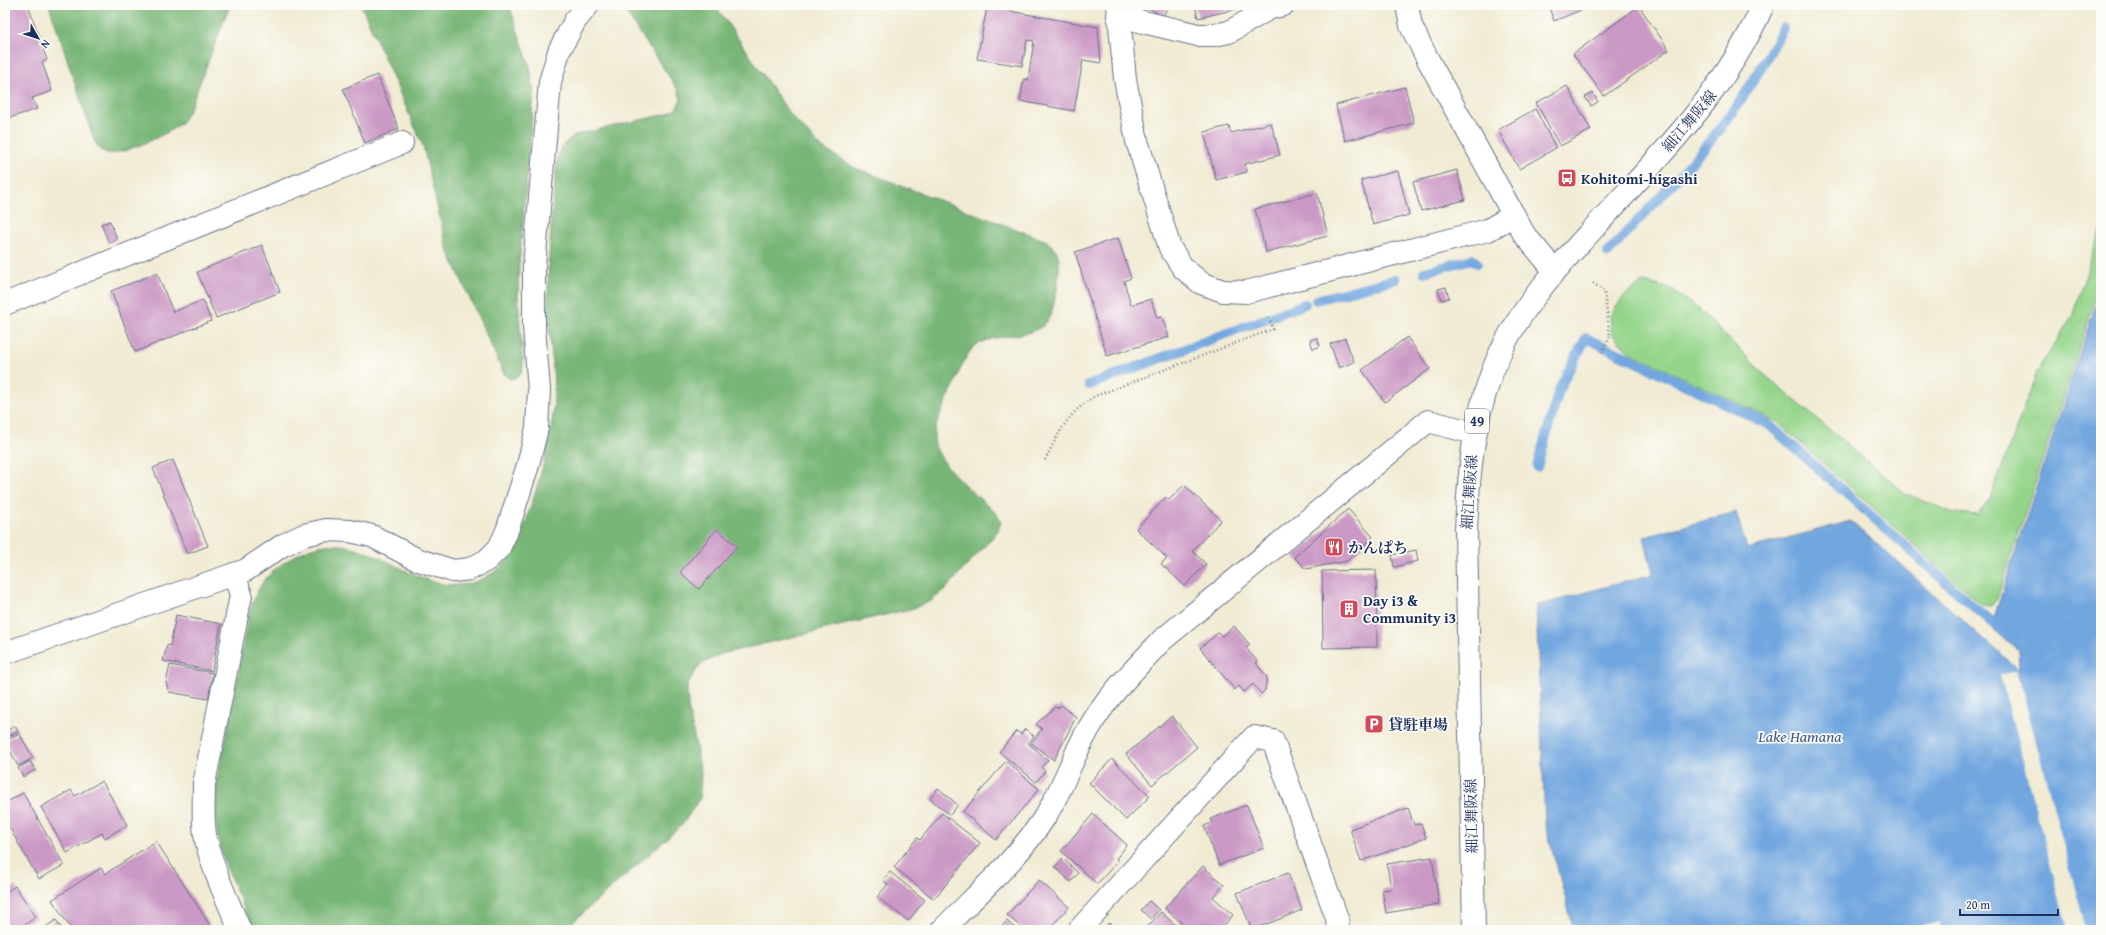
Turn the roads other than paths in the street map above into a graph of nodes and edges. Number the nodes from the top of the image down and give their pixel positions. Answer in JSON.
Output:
{"nodes":[{"id":1,"x":588,"y":5,"type":"edge"},
{"id":2,"x":1283,"y":5,"type":"edge"},
{"id":3,"x":1407,"y":5,"type":"edge"},
{"id":4,"x":1763,"y":5,"type":"edge"},
{"id":5,"x":1114,"y":9,"type":"edge"},
{"id":6,"x":402,"y":143,"type":"dead end"},
{"id":7,"x":1514,"y":215,"type":"junction"},
{"id":8,"x":1555,"y":271,"type":"junction"},
{"id":9,"x":5,"y":304,"type":"edge"},
{"id":10,"x":1474,"y":433,"type":"junction"},
{"id":11,"x":234,"y":574,"type":"junction"},
{"id":12,"x":5,"y":653,"type":"edge"},
{"id":13,"x":240,"y":930,"type":"edge"},
{"id":14,"x":942,"y":930,"type":"edge"},
{"id":15,"x":1079,"y":930,"type":"edge"},
{"id":16,"x":1338,"y":930,"type":"edge"},
{"id":17,"x":1474,"y":930,"type":"edge"}],
"edges":[{"from":1,"to":11,"type":"street"},
{"from":2,"to":5,"type":"street"},
{"from":3,"to":7,"type":"street"},
{"from":4,"to":8,"type":"street","name":"細江舞阪線","number":"49"},
{"from":5,"to":7,"type":"street"},
{"from":6,"to":9,"type":"street"},
{"from":7,"to":8,"type":"street"},
{"from":8,"to":10,"type":"street","name":"細江舞阪線","number":"49"},
{"from":10,"to":14,"type":"street"},
{"from":10,"to":17,"type":"street","name":"細江舞阪線","number":"49"},
{"from":11,"to":12,"type":"street"},
{"from":11,"to":13,"type":"street"},
{"from":15,"to":16,"type":"street"}]}
